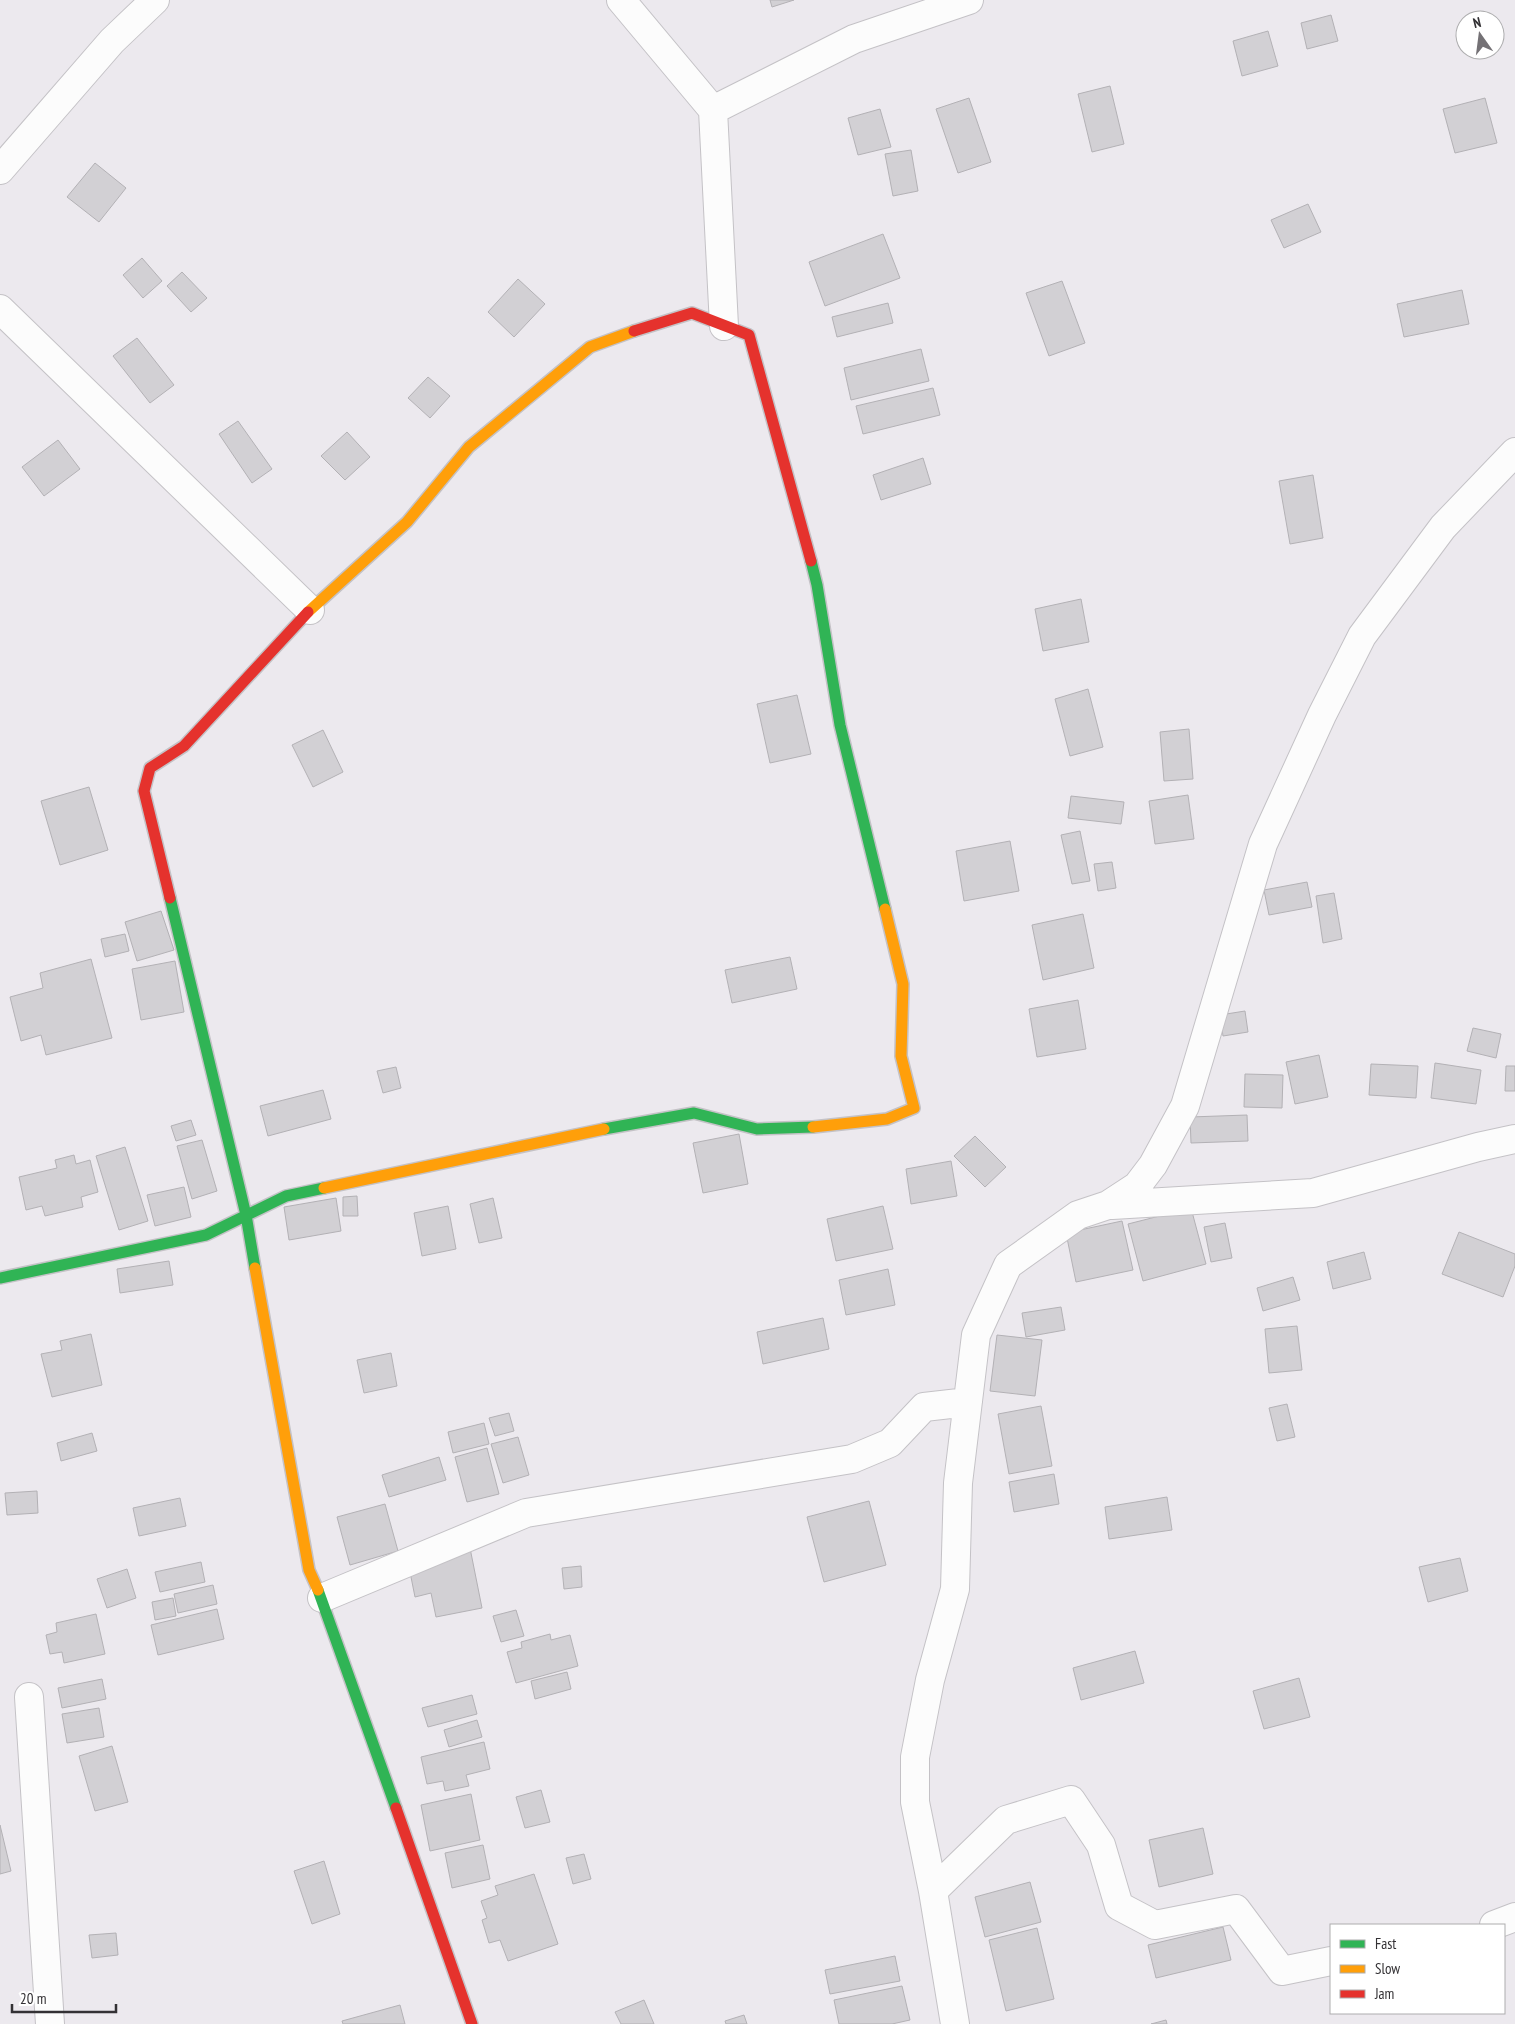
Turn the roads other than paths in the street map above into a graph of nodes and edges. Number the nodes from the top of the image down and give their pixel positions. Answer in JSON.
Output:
{"nodes":[{"id":1,"x":155,"y":0,"type":"edge"},
{"id":2,"x":621,"y":0,"type":"edge"},
{"id":3,"x":969,"y":0,"type":"edge"},
{"id":4,"x":713,"y":110,"type":"junction"},
{"id":5,"x":0,"y":170,"type":"edge"},
{"id":6,"x":0,"y":309,"type":"edge"},
{"id":7,"x":724,"y":326,"type":"junction"},
{"id":8,"x":1515,"y":452,"type":"edge"},
{"id":9,"x":310,"y":610,"type":"junction"},
{"id":10,"x":1515,"y":1139,"type":"edge"},
{"id":11,"x":1108,"y":1205,"type":"junction"},
{"id":12,"x":246,"y":1215,"type":"junction"},
{"id":13,"x":0,"y":1278,"type":"edge"},
{"id":14,"x":968,"y":1402,"type":"junction"},
{"id":15,"x":322,"y":1598,"type":"junction"},
{"id":16,"x":29,"y":1697,"type":"dead end"},
{"id":17,"x":933,"y":1891,"type":"junction"},
{"id":18,"x":1515,"y":1917,"type":"edge"},
{"id":19,"x":1497,"y":1924,"type":"edge"},
{"id":20,"x":1330,"y":1961,"type":"edge"},
{"id":21,"x":50,"y":2024,"type":"edge"},
{"id":22,"x":472,"y":2024,"type":"edge"},
{"id":23,"x":956,"y":2024,"type":"edge"}],
"edges":[{"from":1,"to":5,"type":"street"},
{"from":2,"to":4,"type":"street"},
{"from":3,"to":4,"type":"street"},
{"from":4,"to":7,"type":"street"},
{"from":6,"to":9,"type":"street"},
{"from":7,"to":9,"type":"street"},
{"from":7,"to":12,"type":"street"},
{"from":8,"to":11,"type":"street"},
{"from":9,"to":12,"type":"street"},
{"from":10,"to":11,"type":"street"},
{"from":11,"to":14,"type":"street"},
{"from":12,"to":13,"type":"street"},
{"from":12,"to":15,"type":"street"},
{"from":14,"to":15,"type":"street"},
{"from":14,"to":17,"type":"street"},
{"from":15,"to":22,"type":"street"},
{"from":16,"to":21,"type":"street"},
{"from":17,"to":20,"type":"street"},
{"from":17,"to":23,"type":"street"},
{"from":18,"to":19,"type":"street"}]}
